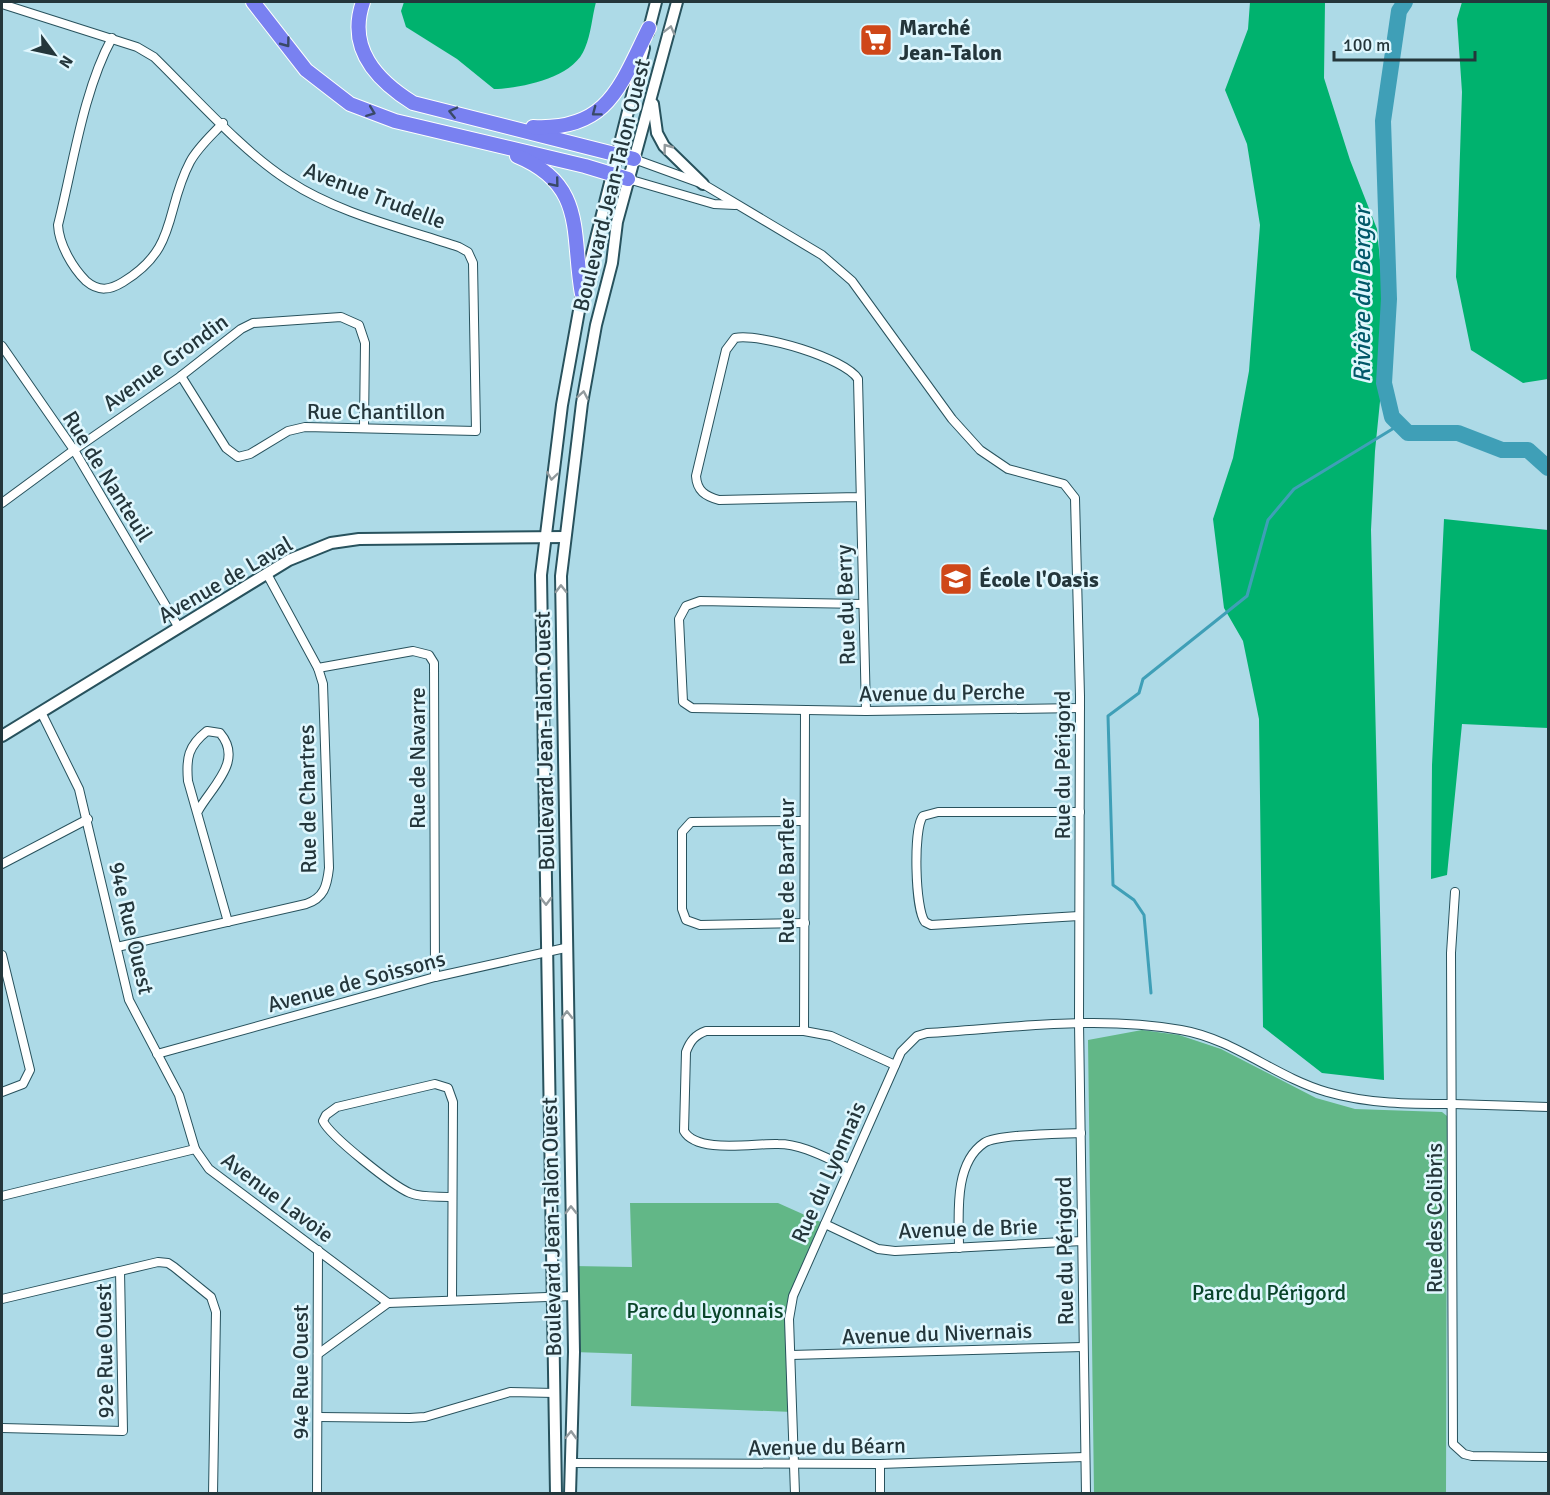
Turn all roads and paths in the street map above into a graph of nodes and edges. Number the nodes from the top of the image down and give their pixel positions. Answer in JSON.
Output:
{"nodes":[{"id":1,"x":253,"y":2,"type":"edge"},
{"id":2,"x":363,"y":2,"type":"edge"},
{"id":3,"x":656,"y":2,"type":"edge"},
{"id":4,"x":677,"y":2,"type":"edge"},
{"id":5,"x":2,"y":4,"type":"edge"},
{"id":6,"x":649,"y":28,"type":"junction"},
{"id":7,"x":112,"y":38,"type":"junction"},
{"id":8,"x":652,"y":99,"type":"junction"},
{"id":9,"x":223,"y":123,"type":"junction"},
{"id":10,"x":510,"y":126,"type":"junction"},
{"id":11,"x":488,"y":144,"type":"junction"},
{"id":12,"x":617,"y":155,"type":"junction"},
{"id":13,"x":634,"y":159,"type":"junction"},
{"id":14,"x":612,"y":173,"type":"junction"},
{"id":15,"x":628,"y":179,"type":"junction"},
{"id":16,"x":703,"y":184,"type":"junction"},
{"id":17,"x":736,"y":205,"type":"junction"},
{"id":18,"x":582,"y":294,"type":"junction"},
{"id":19,"x":2,"y":346,"type":"edge"},
{"id":20,"x":181,"y":376,"type":"junction"},
{"id":21,"x":364,"y":426,"type":"junction"},
{"id":22,"x":476,"y":430,"type":"joint"},
{"id":23,"x":74,"y":450,"type":"junction"},
{"id":24,"x":859,"y":497,"type":"junction"},
{"id":25,"x":2,"y":503,"type":"edge"},
{"id":26,"x":544,"y":537,"type":"junction"},
{"id":27,"x":566,"y":537,"type":"junction"},
{"id":28,"x":267,"y":574,"type":"junction"},
{"id":29,"x":863,"y":604,"type":"junction"},
{"id":30,"x":179,"y":628,"type":"junction"},
{"id":31,"x":318,"y":668,"type":"junction"},
{"id":32,"x":1080,"y":708,"type":"junction"},
{"id":33,"x":805,"y":710,"type":"junction"},
{"id":34,"x":866,"y":711,"type":"junction"},
{"id":35,"x":41,"y":712,"type":"junction"},
{"id":36,"x":2,"y":736,"type":"edge"},
{"id":37,"x":198,"y":810,"type":"junction"},
{"id":38,"x":1080,"y":812,"type":"junction"},
{"id":39,"x":88,"y":819,"type":"junction"},
{"id":40,"x":804,"y":821,"type":"junction"},
{"id":41,"x":2,"y":864,"type":"edge"},
{"id":42,"x":1455,"y":892,"type":"dead end"},
{"id":43,"x":1079,"y":916,"type":"junction"},
{"id":44,"x":228,"y":922,"type":"junction"},
{"id":45,"x":805,"y":924,"type":"junction"},
{"id":46,"x":117,"y":947,"type":"junction"},
{"id":47,"x":565,"y":948,"type":"junction"},
{"id":48,"x":547,"y":953,"type":"junction"},
{"id":49,"x":2,"y":955,"type":"edge"},
{"id":50,"x":435,"y":977,"type":"junction"},
{"id":51,"x":1079,"y":1023,"type":"junction"},
{"id":52,"x":804,"y":1031,"type":"junction"},
{"id":53,"x":157,"y":1054,"type":"junction"},
{"id":54,"x":895,"y":1065,"type":"junction"},
{"id":55,"x":2,"y":1092,"type":"edge"},
{"id":56,"x":1451,"y":1104,"type":"junction"},
{"id":57,"x":1548,"y":1107,"type":"edge"},
{"id":58,"x":1081,"y":1133,"type":"junction"},
{"id":59,"x":195,"y":1149,"type":"junction"},
{"id":60,"x":849,"y":1168,"type":"junction"},
{"id":61,"x":2,"y":1196,"type":"edge"},
{"id":62,"x":452,"y":1197,"type":"junction"},
{"id":63,"x":825,"y":1224,"type":"junction"},
{"id":64,"x":1082,"y":1241,"type":"junction"},
{"id":65,"x":959,"y":1248,"type":"junction"},
{"id":66,"x":318,"y":1250,"type":"junction"},
{"id":67,"x":120,"y":1271,"type":"junction"},
{"id":68,"x":573,"y":1296,"type":"junction"},
{"id":69,"x":552,"y":1297,"type":"junction"},
{"id":70,"x":2,"y":1299,"type":"edge"},
{"id":71,"x":452,"y":1300,"type":"junction"},
{"id":72,"x":388,"y":1303,"type":"junction"},
{"id":73,"x":1083,"y":1347,"type":"junction"},
{"id":74,"x":318,"y":1354,"type":"junction"},
{"id":75,"x":791,"y":1355,"type":"junction"},
{"id":76,"x":554,"y":1393,"type":"junction"},
{"id":77,"x":319,"y":1417,"type":"junction"},
{"id":78,"x":2,"y":1428,"type":"edge"},
{"id":79,"x":1085,"y":1457,"type":"junction"},
{"id":80,"x":1548,"y":1457,"type":"edge"},
{"id":81,"x":570,"y":1463,"type":"junction"},
{"id":82,"x":880,"y":1464,"type":"junction"},
{"id":83,"x":793,"y":1465,"type":"junction"},
{"id":84,"x":213,"y":1494,"type":"edge"},
{"id":85,"x":317,"y":1494,"type":"edge"},
{"id":86,"x":556,"y":1494,"type":"edge"},
{"id":87,"x":570,"y":1494,"type":"edge"},
{"id":88,"x":795,"y":1494,"type":"edge"},
{"id":89,"x":880,"y":1494,"type":"edge"},
{"id":90,"x":1086,"y":1494,"type":"edge"}],
"edges":[{"from":1,"to":11,"type":"highway","one_way":true},
{"from":10,"to":2,"type":"highway","one_way":true},
{"from":3,"to":6,"type":"street","name":"Boulevard Jean-Talon Ouest"},
{"from":8,"to":4,"type":"street","name":"Boulevard Jean-Talon Ouest","one_way":true},
{"from":5,"to":7,"type":"street","name":"Avenue Trudelle"},
{"from":6,"to":10,"type":"highway","one_way":true},
{"from":6,"to":12,"type":"street","name":"Boulevard Jean-Talon Ouest"},
{"from":7,"to":9,"type":"street","name":"Avenue Trudelle"},
{"from":7,"to":9,"type":"street"},
{"from":8,"to":13,"type":"street","name":"Boulevard Jean-Talon Ouest"},
{"from":16,"to":8,"type":"street","one_way":true},
{"from":9,"to":22,"type":"street","name":"Avenue Trudelle"},
{"from":10,"to":12,"type":"highway"},
{"from":11,"to":14,"type":"highway"},
{"from":11,"to":18,"type":"highway","one_way":true},
{"from":12,"to":13,"type":"highway"},
{"from":12,"to":14,"type":"street","name":"Boulevard Jean-Talon Ouest"},
{"from":13,"to":15,"type":"street","name":"Boulevard Jean-Talon Ouest"},
{"from":13,"to":16,"type":"street","name":"Rue du Périgord"},
{"from":14,"to":15,"type":"highway"},
{"from":14,"to":18,"type":"street","name":"Boulevard Jean-Talon Ouest"},
{"from":15,"to":17,"type":"street","name":"Rue du Périgord"},
{"from":27,"to":15,"type":"street","name":"Boulevard Jean-Talon Ouest","one_way":true},
{"from":16,"to":17,"type":"street","name":"Rue du Périgord"},
{"from":17,"to":32,"type":"street","name":"Rue du Périgord"},
{"from":18,"to":26,"type":"street","name":"Boulevard Jean-Talon Ouest","one_way":true},
{"from":19,"to":23,"type":"street","name":"Rue de Nanteuil"},
{"from":20,"to":21,"type":"street","name":"Rue Chantillon"},
{"from":20,"to":21,"type":"street","name":"Avenue Grondin"},
{"from":20,"to":23,"type":"street","name":"Avenue Grondin"},
{"from":21,"to":22,"type":"street","name":"Rue Chantillon"},
{"from":23,"to":25,"type":"street","name":"Avenue Grondin"},
{"from":23,"to":30,"type":"street","name":"Rue de Nanteuil"},
{"from":24,"to":24,"type":"street","name":"Rue du Berry"},
{"from":24,"to":29,"type":"street","name":"Rue du Berry"},
{"from":26,"to":27,"type":"street","name":"Avenue de Laval"},
{"from":26,"to":28,"type":"street","name":"Avenue de Laval"},
{"from":26,"to":48,"type":"street","name":"Boulevard Jean-Talon Ouest","one_way":true},
{"from":47,"to":27,"type":"street","name":"Boulevard Jean-Talon Ouest","one_way":true},
{"from":28,"to":30,"type":"street","name":"Avenue de Laval"},
{"from":28,"to":31,"type":"street","name":"Rue de Chartres"},
{"from":29,"to":33,"type":"street","name":"Avenue du Perche"},
{"from":29,"to":34,"type":"street","name":"Rue du Berry"},
{"from":30,"to":35,"type":"street","name":"Avenue de Laval"},
{"from":31,"to":44,"type":"street","name":"Rue de Chartres"},
{"from":31,"to":50,"type":"street","name":"Rue de Navarre"},
{"from":32,"to":34,"type":"street","name":"Avenue du Perche"},
{"from":32,"to":38,"type":"street","name":"Rue du Périgord"},
{"from":33,"to":34,"type":"street","name":"Avenue du Perche"},
{"from":33,"to":40,"type":"street","name":"Rue de Barfleur"},
{"from":35,"to":36,"type":"street","name":"Avenue de Laval"},
{"from":35,"to":39,"type":"street","name":"94e Rue Ouest"},
{"from":37,"to":37,"type":"street"},
{"from":37,"to":44,"type":"street"},
{"from":38,"to":43,"type":"street","name":"Rue du Périgord"},
{"from":38,"to":43,"type":"street"},
{"from":39,"to":41,"type":"street"},
{"from":39,"to":46,"type":"street","name":"94e Rue Ouest"},
{"from":40,"to":45,"type":"street","name":"Rue de Barfleur"},
{"from":40,"to":45,"type":"street"},
{"from":42,"to":56,"type":"street","name":"Rue des Colibris"},
{"from":43,"to":51,"type":"street","name":"Rue du Périgord"},
{"from":44,"to":46,"type":"street","name":"Rue de Chartres"},
{"from":45,"to":52,"type":"street","name":"Rue de Barfleur"},
{"from":46,"to":53,"type":"street","name":"94e Rue Ouest"},
{"from":47,"to":48,"type":"street","name":"Avenue de Soissons"},
{"from":68,"to":47,"type":"street","name":"Boulevard Jean-Talon Ouest","one_way":true},
{"from":48,"to":50,"type":"street","name":"Avenue de Soissons"},
{"from":48,"to":69,"type":"street","name":"Boulevard Jean-Talon Ouest"},
{"from":49,"to":55,"type":"street"},
{"from":50,"to":53,"type":"street","name":"Avenue de Soissons"},
{"from":51,"to":54,"type":"street","name":"Rue du Lyonnais"},
{"from":51,"to":56,"type":"street","name":"Rue du Lyonnais"},
{"from":51,"to":58,"type":"street","name":"Rue du Périgord"},
{"from":52,"to":54,"type":"street"},
{"from":52,"to":60,"type":"street"},
{"from":53,"to":59,"type":"street","name":"94e Rue Ouest"},
{"from":54,"to":60,"type":"street","name":"Rue du Lyonnais"},
{"from":56,"to":57,"type":"street","name":"Rue du Lyonnais"},
{"from":56,"to":80,"type":"street","name":"Rue des Colibris"},
{"from":58,"to":64,"type":"street","name":"Rue du Périgord"},
{"from":58,"to":65,"type":"street"},
{"from":59,"to":61,"type":"street","name":"Avenue Lavoie"},
{"from":59,"to":66,"type":"street","name":"Avenue Lavoie"},
{"from":60,"to":63,"type":"street","name":"Rue du Lyonnais"},
{"from":62,"to":62,"type":"street"},
{"from":62,"to":71,"type":"street"},
{"from":63,"to":65,"type":"street","name":"Avenue de Brie"},
{"from":63,"to":75,"type":"street","name":"Rue du Lyonnais"},
{"from":64,"to":65,"type":"street","name":"Avenue de Brie"},
{"from":64,"to":73,"type":"street","name":"Rue du Périgord"},
{"from":66,"to":72,"type":"street","name":"Avenue Lavoie"},
{"from":66,"to":74,"type":"street","name":"94e Rue Ouest"},
{"from":67,"to":70,"type":"street"},
{"from":67,"to":78,"type":"street","name":"92e Rue Ouest"},
{"from":67,"to":84,"type":"street"},
{"from":68,"to":69,"type":"street"},
{"from":81,"to":68,"type":"street","name":"Boulevard Jean-Talon Ouest","one_way":true},
{"from":69,"to":71,"type":"street"},
{"from":69,"to":76,"type":"street","name":"Boulevard Jean-Talon Ouest"},
{"from":71,"to":72,"type":"street"},
{"from":72,"to":74,"type":"street"},
{"from":73,"to":75,"type":"street","name":"Avenue du Nivernais"},
{"from":73,"to":79,"type":"street","name":"Rue du Périgord"},
{"from":74,"to":77,"type":"street","name":"94e Rue Ouest"},
{"from":75,"to":83,"type":"street","name":"Rue du Lyonnais"},
{"from":76,"to":77,"type":"street"},
{"from":76,"to":86,"type":"street","name":"Boulevard Jean-Talon Ouest"},
{"from":77,"to":85,"type":"street","name":"94e Rue Ouest"},
{"from":79,"to":82,"type":"street","name":"Avenue du Béarn"},
{"from":79,"to":90,"type":"street","name":"Rue du Périgord"},
{"from":81,"to":83,"type":"street","name":"Avenue du Béarn"},
{"from":81,"to":87,"type":"street","name":"Boulevard Jean-Talon Ouest"},
{"from":82,"to":83,"type":"street","name":"Avenue du Béarn"},
{"from":82,"to":89,"type":"street"},
{"from":83,"to":88,"type":"street","name":"Rue du Lyonnais"}]}
